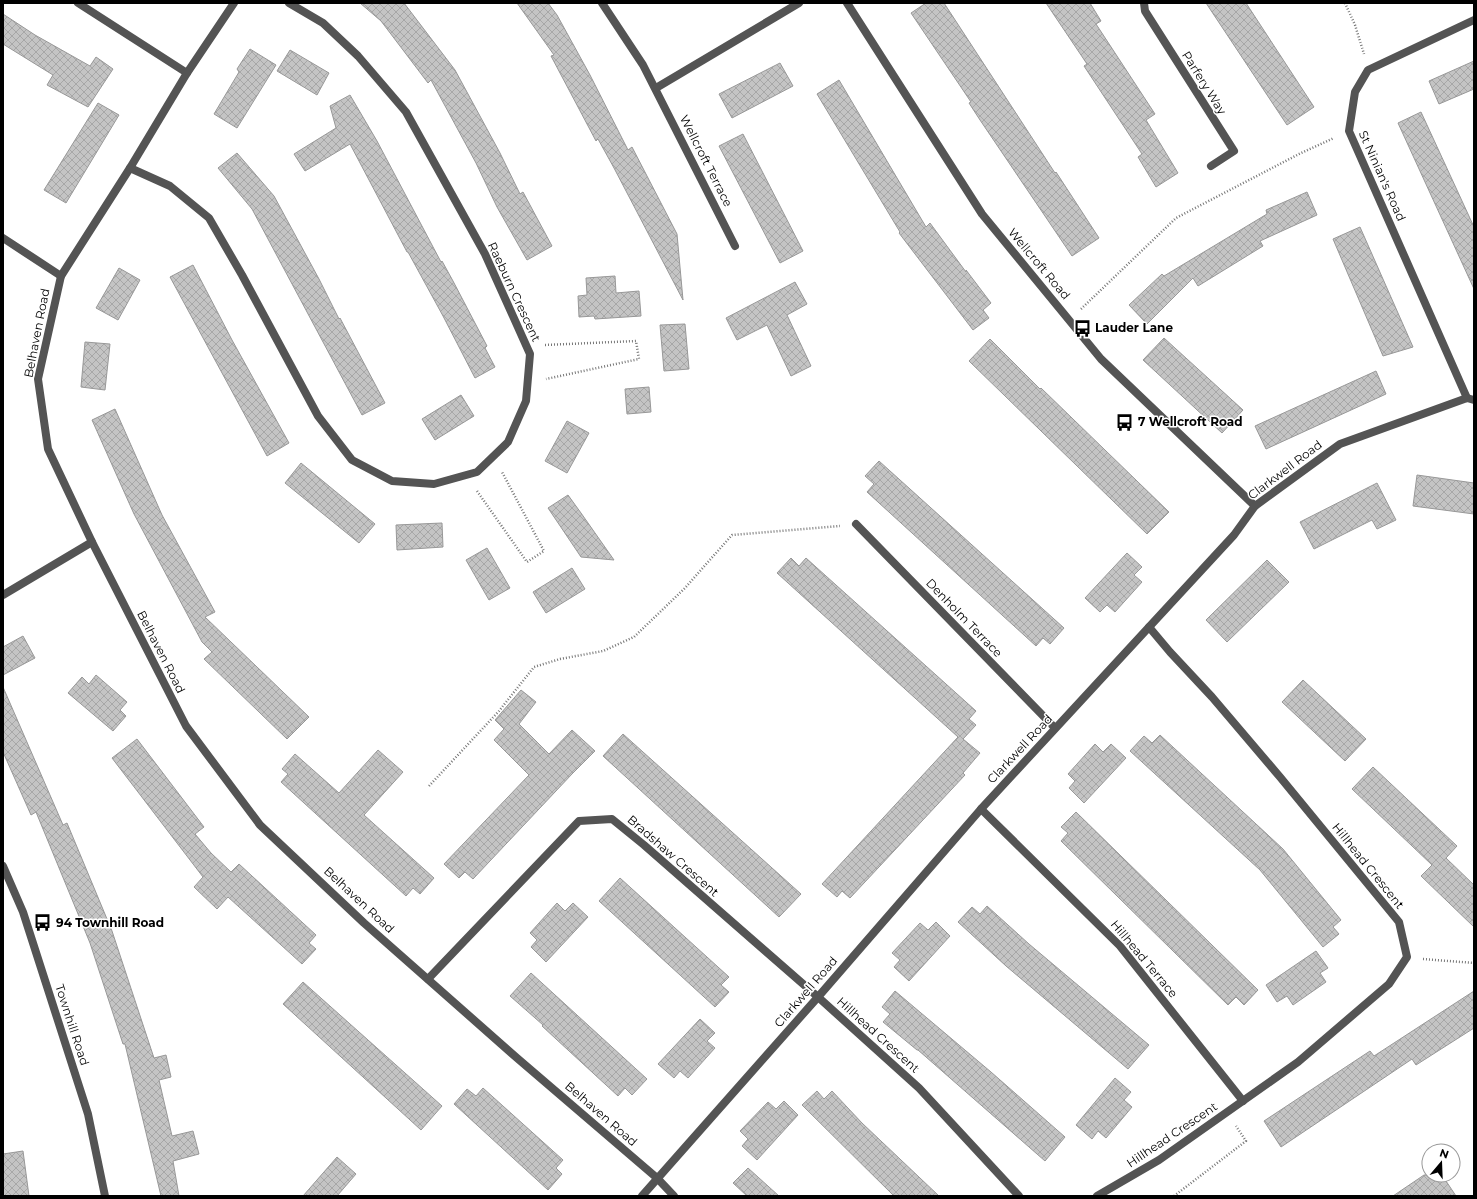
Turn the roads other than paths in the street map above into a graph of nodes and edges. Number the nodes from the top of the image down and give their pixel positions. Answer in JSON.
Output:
{"nodes":[{"id":1,"x":78,"y":3,"type":"edge"},
{"id":2,"x":234,"y":3,"type":"edge"},
{"id":3,"x":289,"y":3,"type":"edge"},
{"id":4,"x":602,"y":3,"type":"edge"},
{"id":5,"x":799,"y":3,"type":"edge"},
{"id":6,"x":847,"y":3,"type":"edge"},
{"id":7,"x":1144,"y":3,"type":"edge"},
{"id":8,"x":1474,"y":20,"type":"edge"},
{"id":9,"x":187,"y":73,"type":"junction"},
{"id":10,"x":656,"y":88,"type":"junction"},
{"id":11,"x":1211,"y":166,"type":"dead end"},
{"id":12,"x":130,"y":168,"type":"junction"},
{"id":13,"x":3,"y":238,"type":"edge"},
{"id":14,"x":735,"y":246,"type":"dead end"},
{"id":15,"x":61,"y":276,"type":"junction"},
{"id":16,"x":1470,"y":399,"type":"edge"},
{"id":17,"x":1255,"y":506,"type":"junction"},
{"id":18,"x":856,"y":524,"type":"road end"},
{"id":19,"x":92,"y":542,"type":"junction"},
{"id":20,"x":3,"y":594,"type":"edge"},
{"id":21,"x":1149,"y":627,"type":"junction"},
{"id":22,"x":1055,"y":728,"type":"junction"},
{"id":23,"x":981,"y":809,"type":"junction"},
{"id":24,"x":3,"y":866,"type":"edge"},
{"id":25,"x":428,"y":979,"type":"junction"},
{"id":26,"x":818,"y":997,"type":"junction"},
{"id":27,"x":1243,"y":1101,"type":"junction"},
{"id":28,"x":657,"y":1178,"type":"junction"},
{"id":29,"x":105,"y":1196,"type":"edge"},
{"id":30,"x":642,"y":1196,"type":"edge"},
{"id":31,"x":674,"y":1196,"type":"edge"},
{"id":32,"x":1019,"y":1196,"type":"edge"},
{"id":33,"x":1098,"y":1196,"type":"edge"}],
"edges":[{"from":1,"to":9,"type":"street"},
{"from":2,"to":9,"type":"street","name":"Belhaven Road"},
{"from":3,"to":12,"type":"street","name":"Raeburn Crescent"},
{"from":4,"to":10,"type":"street","name":"Wellcroft Terrace"},
{"from":5,"to":10,"type":"street"},
{"from":6,"to":17,"type":"street","name":"Wellcroft Road"},
{"from":7,"to":11,"type":"street","name":"Parfery Way"},
{"from":8,"to":16,"type":"street","name":"St Ninian's Road"},
{"from":9,"to":12,"type":"street","name":"Belhaven Road"},
{"from":10,"to":14,"type":"street","name":"Wellcroft Terrace"},
{"from":12,"to":15,"type":"street","name":"Belhaven Road"},
{"from":13,"to":15,"type":"street"},
{"from":15,"to":19,"type":"street","name":"Belhaven Road"},
{"from":16,"to":17,"type":"street","name":"Clarkwell Road"},
{"from":17,"to":21,"type":"street","name":"Clarkwell Road"},
{"from":18,"to":22,"type":"street","name":"Denholm Terrace"},
{"from":19,"to":20,"type":"street"},
{"from":19,"to":25,"type":"street","name":"Belhaven Road"},
{"from":21,"to":22,"type":"street","name":"Clarkwell Road"},
{"from":21,"to":27,"type":"street","name":"Hillhead Crescent"},
{"from":22,"to":23,"type":"street","name":"Clarkwell Road"},
{"from":23,"to":26,"type":"street","name":"Clarkwell Road"},
{"from":23,"to":27,"type":"street","name":"Hillhead Terrace"},
{"from":24,"to":29,"type":"street","name":"Townhill Road"},
{"from":25,"to":26,"type":"street","name":"Bradshaw Crescent"},
{"from":25,"to":28,"type":"street","name":"Belhaven Road"},
{"from":26,"to":28,"type":"street","name":"Clarkwell Road"},
{"from":26,"to":32,"type":"street","name":"Hillhead Crescent"},
{"from":27,"to":33,"type":"street","name":"Hillhead Crescent"},
{"from":28,"to":30,"type":"street","name":"Clarkwell Road"},
{"from":28,"to":31,"type":"street","name":"Belhaven Road"}]}
